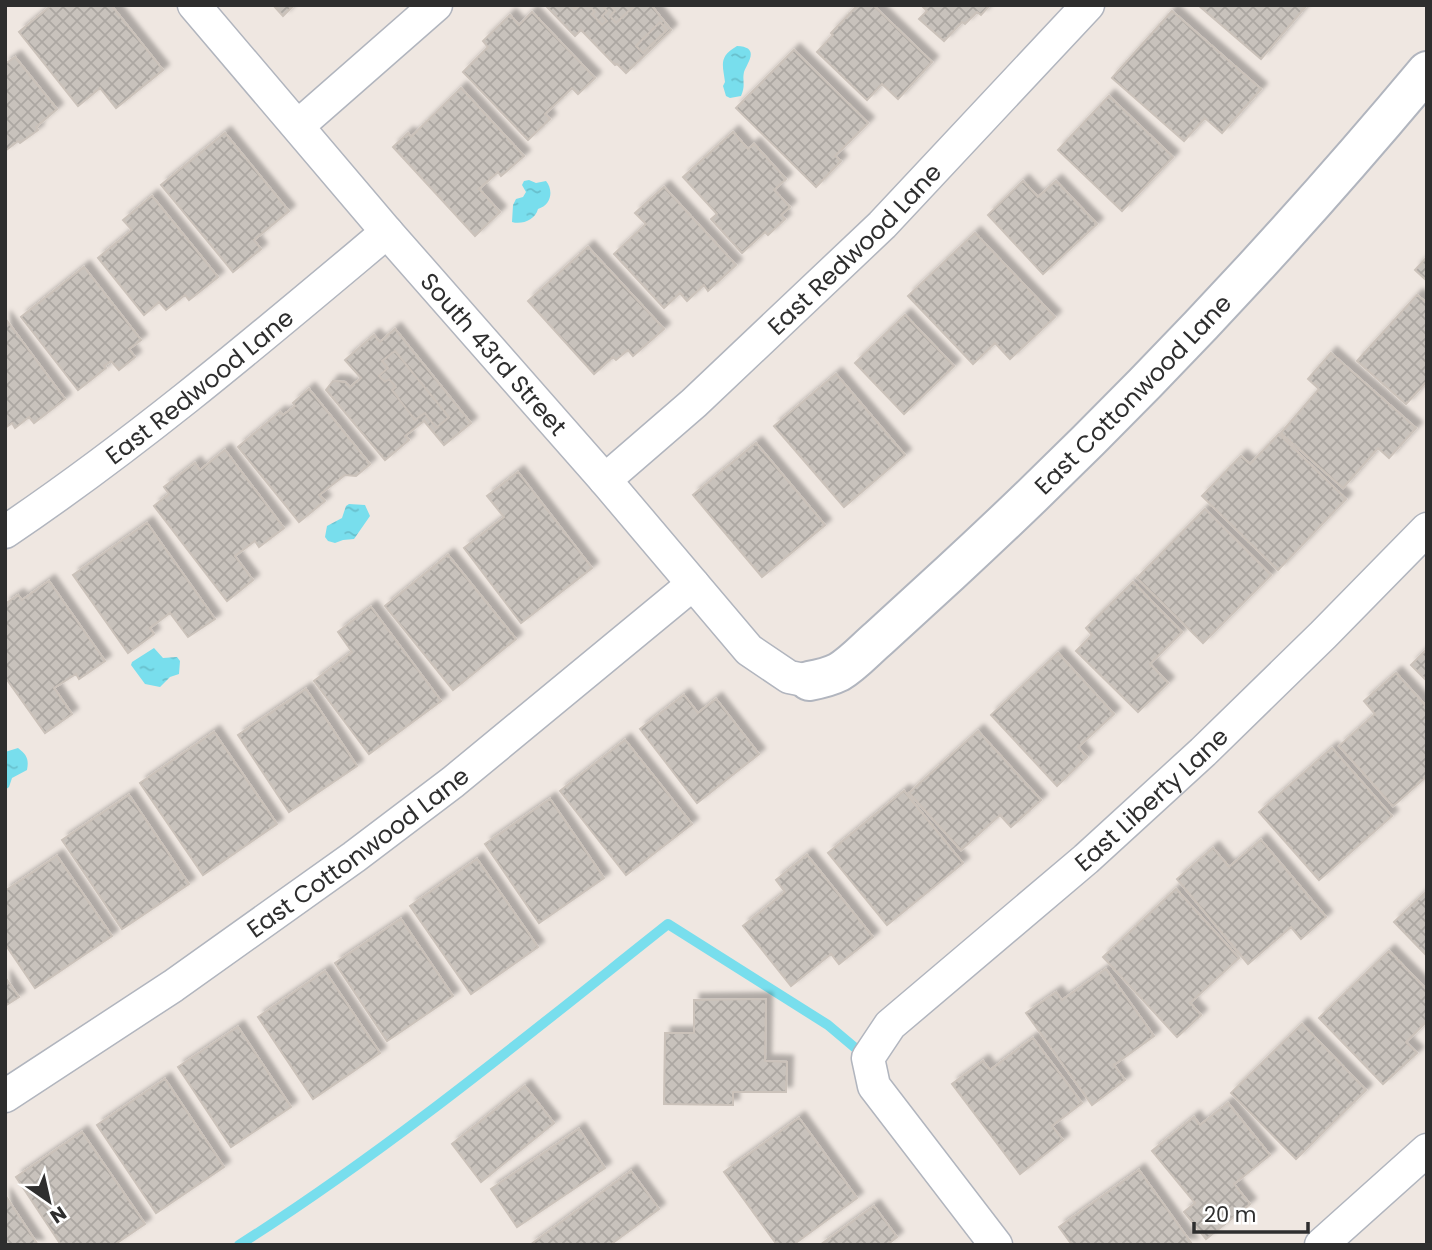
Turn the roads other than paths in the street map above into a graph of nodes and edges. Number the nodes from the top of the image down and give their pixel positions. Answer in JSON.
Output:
{"nodes":[{"id":1,"x":194,"y":5,"type":"edge"},
{"id":2,"x":436,"y":5,"type":"edge"},
{"id":3,"x":1088,"y":5,"type":"edge"},
{"id":4,"x":1427,"y":71,"type":"edge"},
{"id":5,"x":298,"y":126,"type":"junction"},
{"id":6,"x":387,"y":233,"type":"junction"},
{"id":7,"x":605,"y":480,"type":"junction"},
{"id":8,"x":1427,"y":529,"type":"edge"},
{"id":9,"x":5,"y":532,"type":"edge"},
{"id":10,"x":693,"y":584,"type":"junction"},
{"id":11,"x":809,"y":681,"type":"joint"},
{"id":12,"x":5,"y":1096,"type":"edge"},
{"id":13,"x":1427,"y":1150,"type":"edge"},
{"id":14,"x":996,"y":1245,"type":"edge"},
{"id":15,"x":1321,"y":1245,"type":"edge"}],
"edges":[{"from":1,"to":5,"type":"street","name":"South 43rd Street"},
{"from":2,"to":5,"type":"street"},
{"from":3,"to":7,"type":"street","name":"East Redwood Lane"},
{"from":4,"to":11,"type":"street","name":"East Cottonwood Lane"},
{"from":5,"to":6,"type":"street","name":"South 43rd Street"},
{"from":6,"to":7,"type":"street","name":"South 43rd Street"},
{"from":6,"to":9,"type":"street","name":"East Redwood Lane"},
{"from":7,"to":10,"type":"street","name":"South 43rd Street"},
{"from":8,"to":14,"type":"street","name":"East Liberty Lane"},
{"from":10,"to":11,"type":"street","name":"South 43rd Street"},
{"from":10,"to":12,"type":"street","name":"East Cottonwood Lane"},
{"from":13,"to":15,"type":"street"}]}
